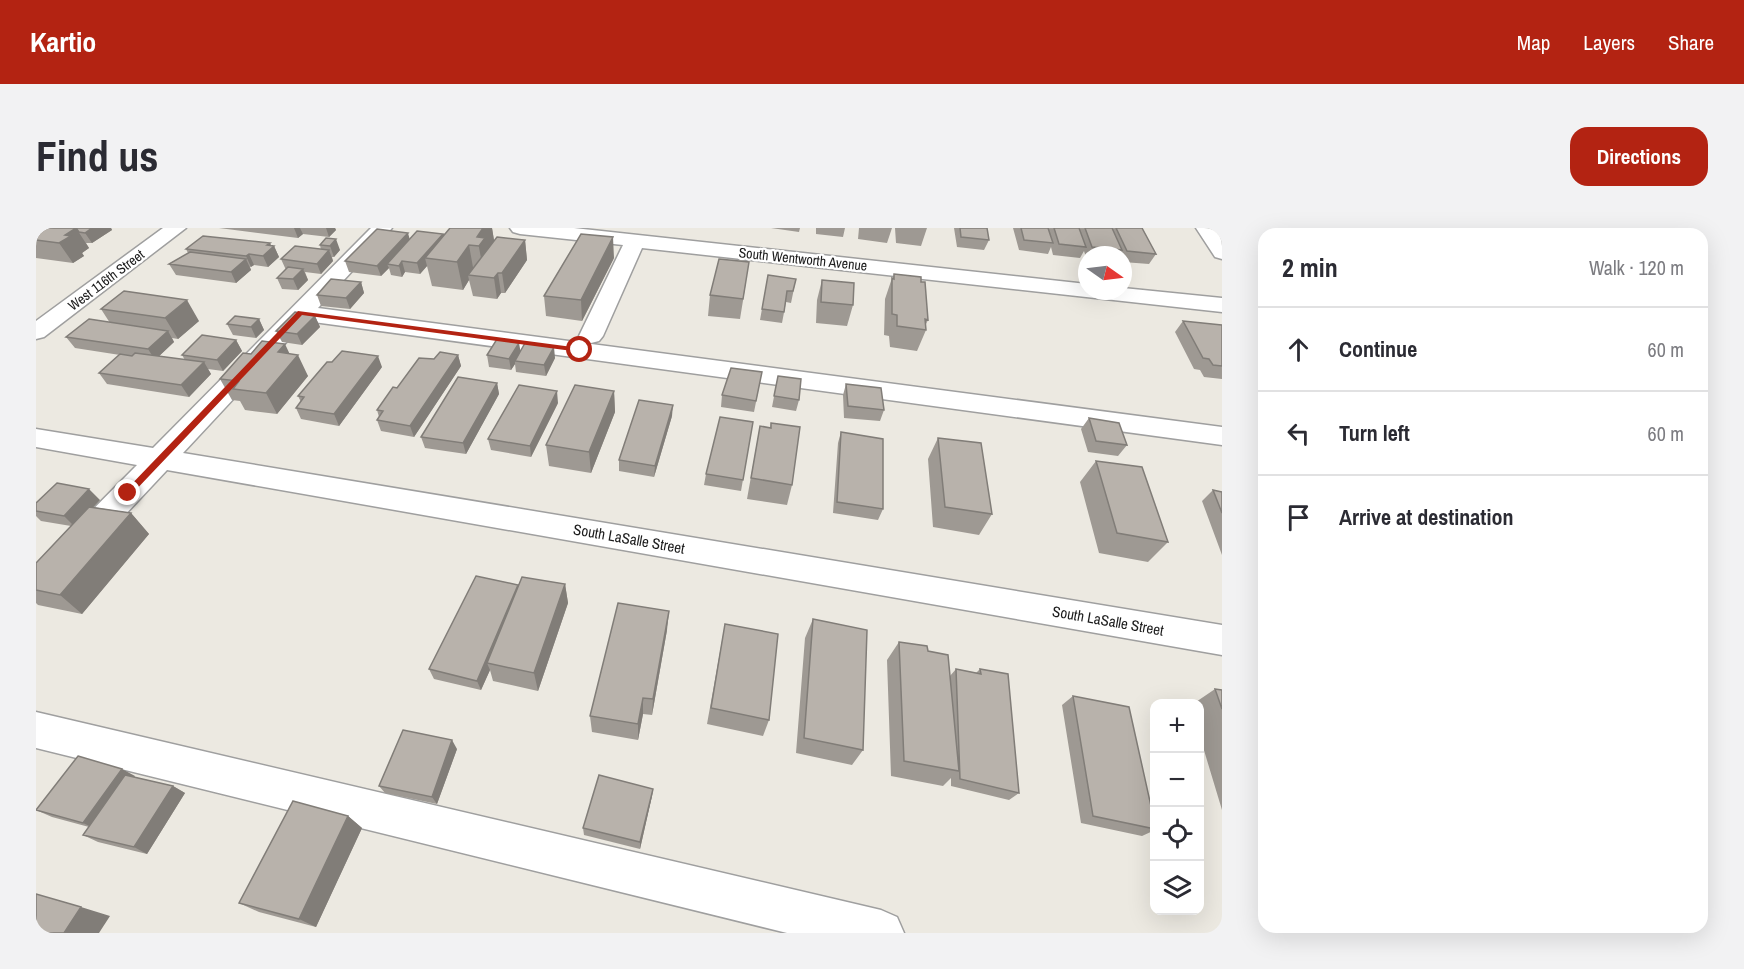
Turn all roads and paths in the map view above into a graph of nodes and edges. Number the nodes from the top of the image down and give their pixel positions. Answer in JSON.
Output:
{"nodes":[{"id":1,"x":176,"y":228,"type":"edge"},
{"id":2,"x":382,"y":228,"type":"edge"},
{"id":3,"x":520,"y":228,"type":"edge"},
{"id":4,"x":1206,"y":228,"type":"edge"},
{"id":5,"x":602,"y":232,"type":"edge"},
{"id":6,"x":635,"y":241,"type":"junction"},
{"id":7,"x":1222,"y":253,"type":"edge"},
{"id":8,"x":1078,"y":290,"type":"edge"},
{"id":9,"x":1132,"y":296,"type":"edge"},
{"id":10,"x":1222,"y":305,"type":"edge"},
{"id":11,"x":300,"y":313,"type":"junction"},
{"id":12,"x":36,"y":332,"type":"edge"},
{"id":13,"x":591,"y":336,"type":"dead end"},
{"id":14,"x":1222,"y":436,"type":"edge"},
{"id":15,"x":36,"y":438,"type":"edge"},
{"id":16,"x":159,"y":459,"type":"junction"},
{"id":17,"x":36,"y":588,"type":"edge"},
{"id":18,"x":1222,"y":640,"type":"edge"},
{"id":19,"x":36,"y":730,"type":"edge"},
{"id":20,"x":881,"y":933,"type":"edge"}],
"edges":[{"from":1,"to":12,"type":"street","name":"West 116th Street"},
{"from":2,"to":11,"type":"street"},
{"from":3,"to":5,"type":"street","name":"South Wentworth Avenue"},
{"from":4,"to":7,"type":"street"},
{"from":5,"to":6,"type":"street","name":"South Wentworth Avenue"},
{"from":6,"to":8,"type":"street","name":"South Wentworth Avenue"},
{"from":6,"to":13,"type":"street"},
{"from":9,"to":10,"type":"street","name":"South Wentworth Avenue"},
{"from":11,"to":14,"type":"street"},
{"from":11,"to":16,"type":"street"},
{"from":15,"to":16,"type":"street","name":"South LaSalle Street"},
{"from":16,"to":17,"type":"street"},
{"from":16,"to":18,"type":"street","name":"South LaSalle Street"},
{"from":19,"to":20,"type":"street"}]}
